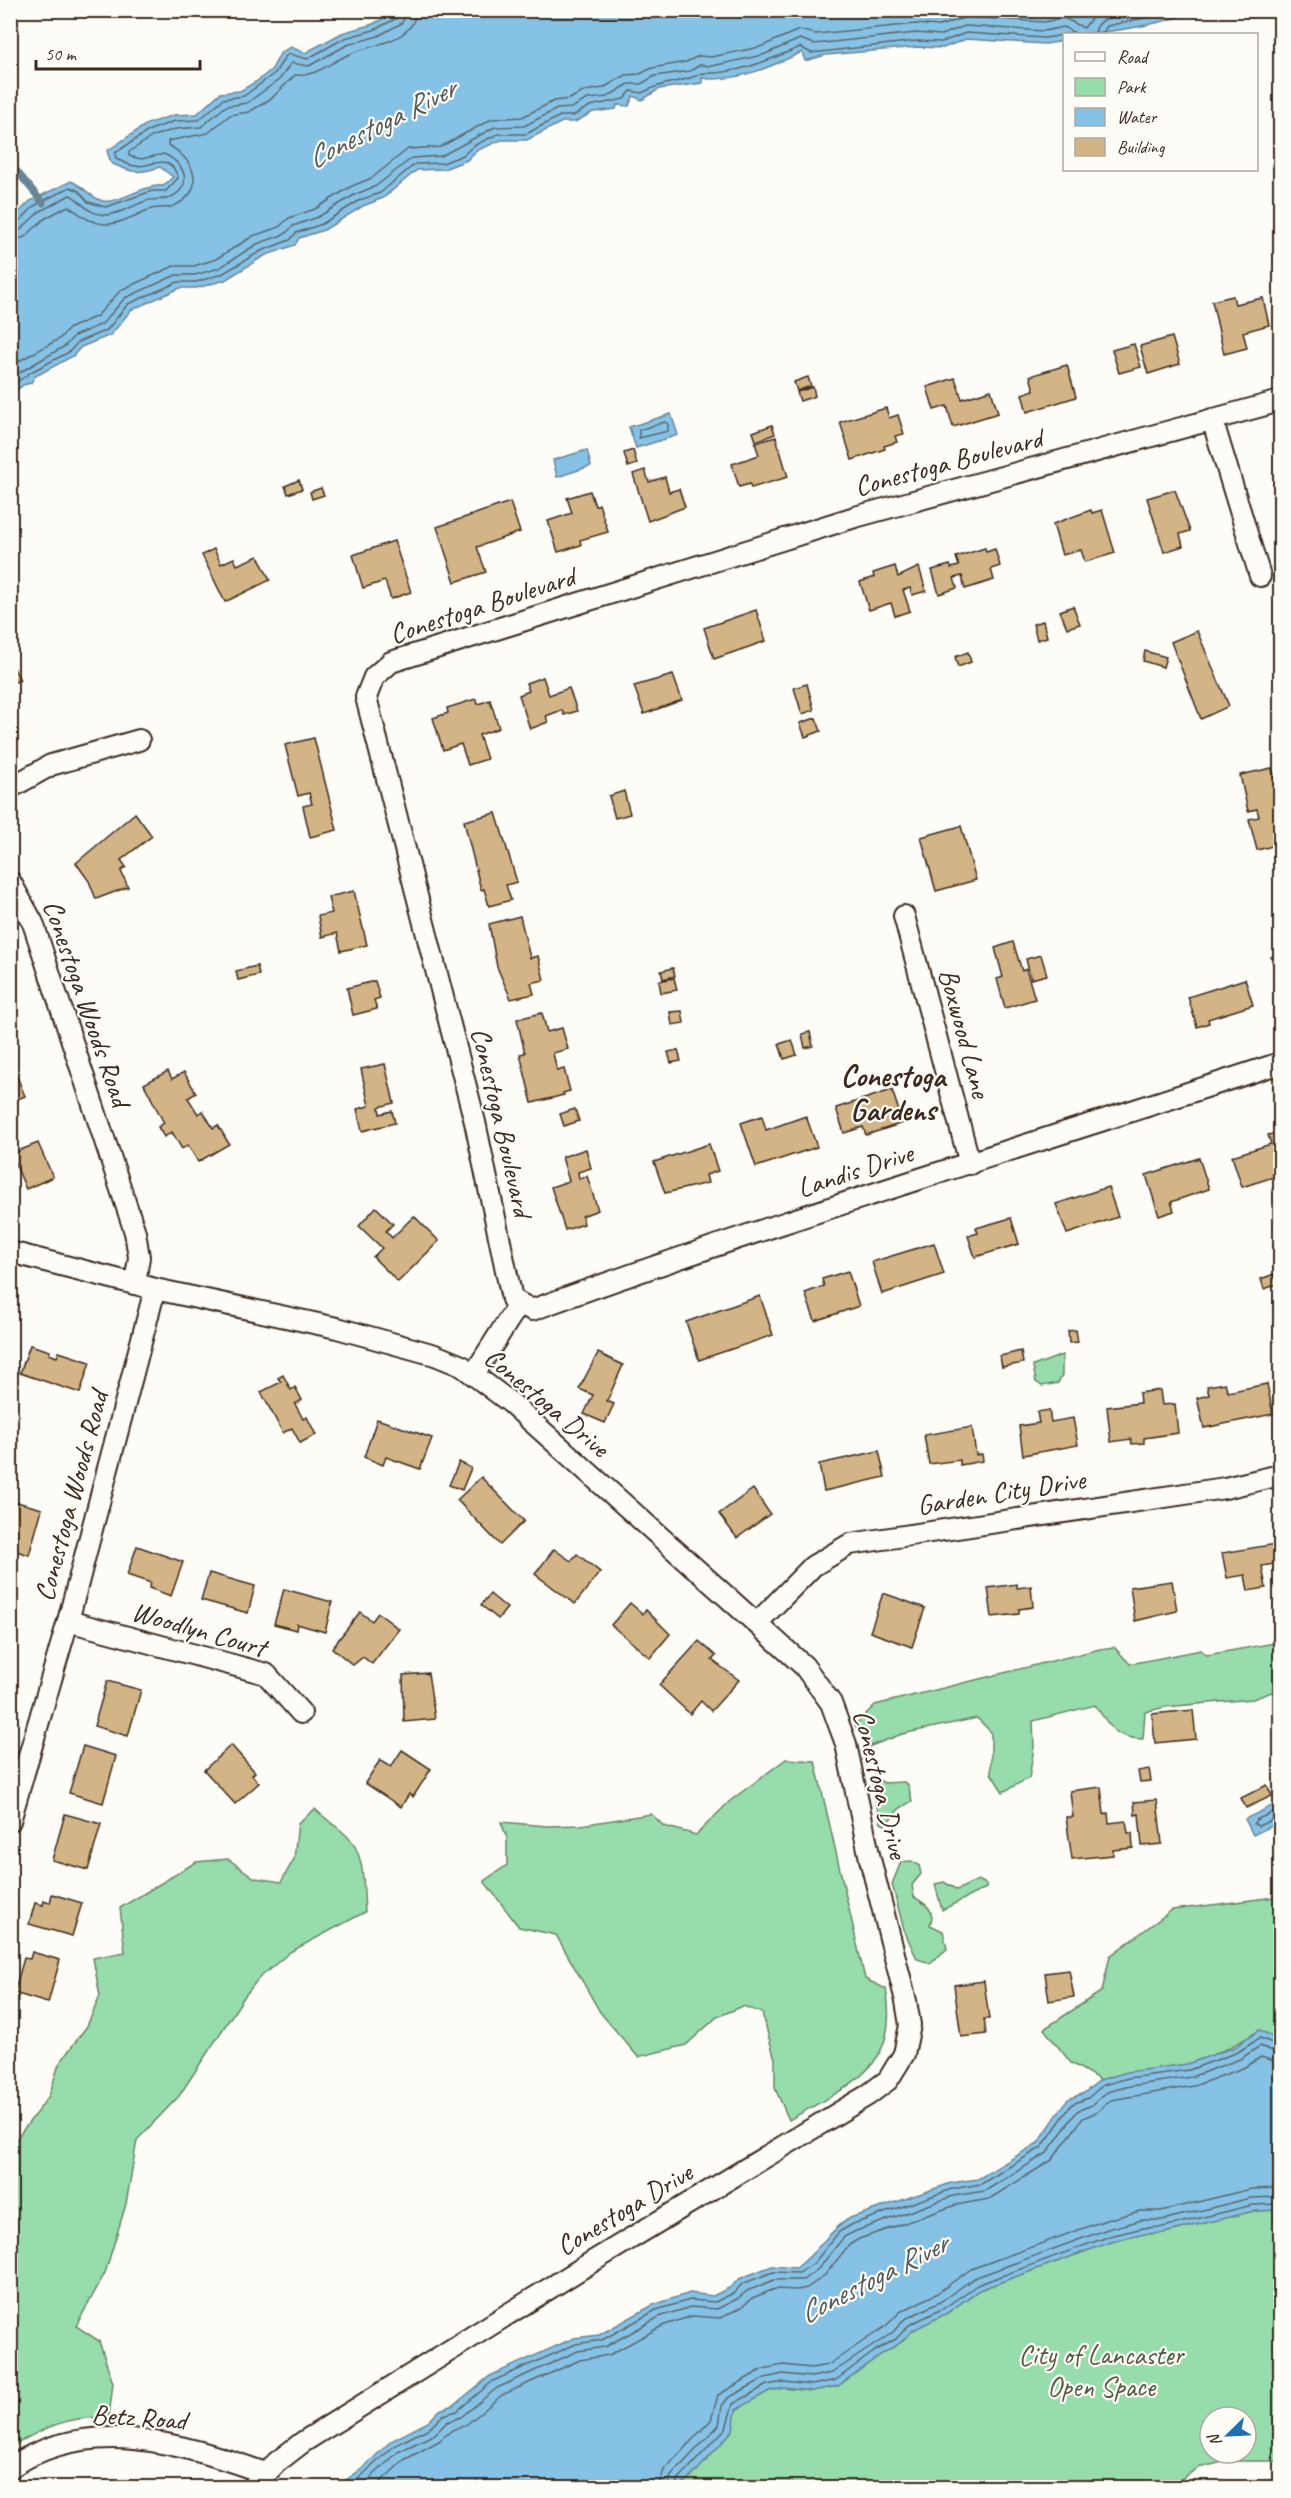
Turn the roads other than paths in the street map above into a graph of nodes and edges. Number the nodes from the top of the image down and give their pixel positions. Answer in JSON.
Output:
{"nodes":[{"id":1,"x":1281,"y":401,"type":"edge"},
{"id":2,"x":1212,"y":419,"type":"junction"},
{"id":3,"x":1260,"y":576,"type":"dead end"},
{"id":4,"x":139,"y":740,"type":"dead end"},
{"id":5,"x":10,"y":788,"type":"edge"},
{"id":6,"x":10,"y":881,"type":"edge"},
{"id":7,"x":904,"y":916,"type":"dead end"},
{"id":8,"x":1281,"y":1063,"type":"edge"},
{"id":9,"x":970,"y":1164,"type":"junction"},
{"id":10,"x":10,"y":1252,"type":"edge"},
{"id":11,"x":135,"y":1284,"type":"junction"},
{"id":12,"x":155,"y":1289,"type":"junction"},
{"id":13,"x":519,"y":1305,"type":"junction"},
{"id":14,"x":474,"y":1374,"type":"junction"},
{"id":15,"x":1281,"y":1475,"type":"edge"},
{"id":16,"x":68,"y":1622,"type":"junction"},
{"id":17,"x":757,"y":1623,"type":"junction"},
{"id":18,"x":301,"y":1713,"type":"dead end"},
{"id":19,"x":10,"y":1821,"type":"edge"},
{"id":20,"x":10,"y":2468,"type":"edge"},
{"id":21,"x":258,"y":2480,"type":"edge"}],
"edges":[{"from":1,"to":2,"type":"street","name":"Conestoga Boulevard"},
{"from":2,"to":3,"type":"street"},
{"from":2,"to":13,"type":"street","name":"Conestoga Boulevard"},
{"from":4,"to":5,"type":"street"},
{"from":6,"to":11,"type":"street","name":"Conestoga Woods Road"},
{"from":7,"to":9,"type":"street","name":"Boxwood Lane"},
{"from":8,"to":9,"type":"street","name":"Landis Drive"},
{"from":9,"to":13,"type":"street","name":"Landis Drive"},
{"from":10,"to":11,"type":"street","name":"Conestoga Drive"},
{"from":11,"to":12,"type":"street","name":"Conestoga Drive"},
{"from":12,"to":14,"type":"street","name":"Conestoga Drive"},
{"from":12,"to":16,"type":"street","name":"Conestoga Woods Road"},
{"from":13,"to":14,"type":"street"},
{"from":14,"to":17,"type":"street","name":"Conestoga Drive"},
{"from":15,"to":17,"type":"street","name":"Garden City Drive"},
{"from":16,"to":18,"type":"street","name":"Woodlyn Court"},
{"from":16,"to":19,"type":"street","name":"Conestoga Woods Road"},
{"from":17,"to":21,"type":"street","name":"Conestoga Drive"},
{"from":20,"to":21,"type":"street","name":"Betz Road"}]}
